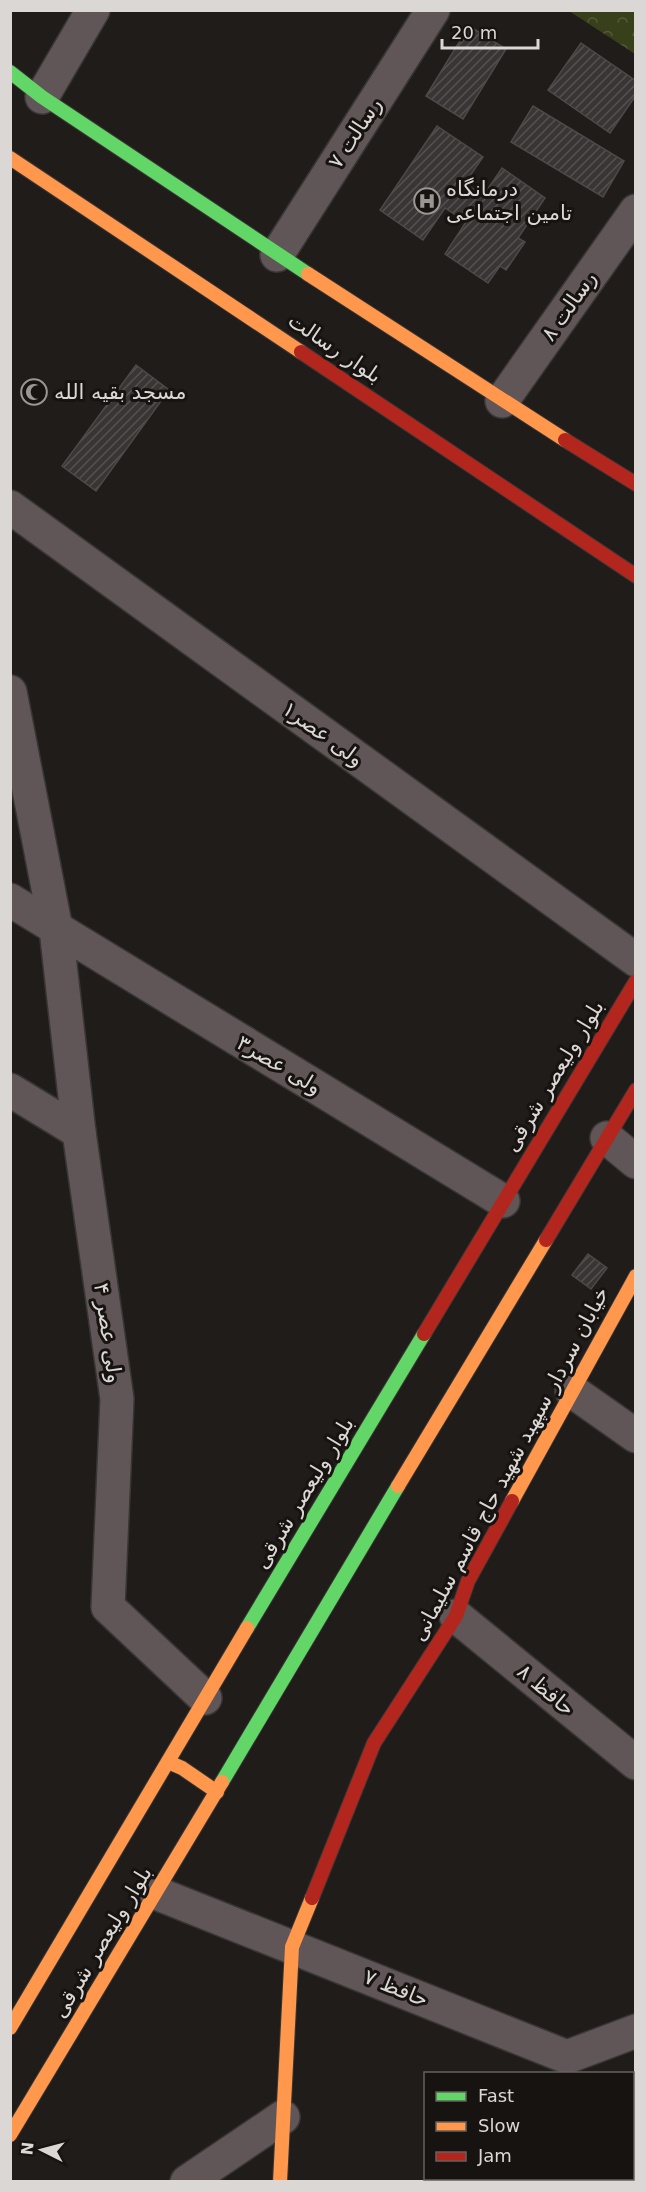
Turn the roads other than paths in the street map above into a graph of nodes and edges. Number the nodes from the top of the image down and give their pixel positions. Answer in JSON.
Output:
{"nodes":[{"id":1,"x":93,"y":10,"type":"edge"},
{"id":2,"x":434,"y":10,"type":"edge"},
{"id":3,"x":10,"y":72,"type":"edge"},
{"id":4,"x":42,"y":97,"type":"junction"},
{"id":5,"x":10,"y":158,"type":"edge"},
{"id":6,"x":636,"y":211,"type":"edge"},
{"id":7,"x":277,"y":255,"type":"junction"},
{"id":8,"x":502,"y":401,"type":"junction"},
{"id":9,"x":636,"y":484,"type":"edge"},
{"id":10,"x":10,"y":507,"type":"edge"},
{"id":11,"x":636,"y":576,"type":"edge"},
{"id":12,"x":10,"y":692,"type":"edge"},
{"id":13,"x":10,"y":900,"type":"edge"},
{"id":14,"x":56,"y":929,"type":"junction"},
{"id":15,"x":636,"y":960,"type":"edge"},
{"id":16,"x":636,"y":981,"type":"edge"},
{"id":17,"x":10,"y":1090,"type":"edge"},
{"id":18,"x":636,"y":1090,"type":"edge"},
{"id":19,"x":79,"y":1132,"type":"junction"},
{"id":20,"x":607,"y":1138,"type":"junction"},
{"id":21,"x":636,"y":1162,"type":"edge"},
{"id":22,"x":503,"y":1202,"type":"junction"},
{"id":23,"x":636,"y":1276,"type":"edge"},
{"id":24,"x":572,"y":1391,"type":"junction"},
{"id":25,"x":636,"y":1436,"type":"edge"},
{"id":26,"x":456,"y":1616,"type":"junction"},
{"id":27,"x":205,"y":1698,"type":"junction"},
{"id":28,"x":168,"y":1762,"type":"junction"},
{"id":29,"x":636,"y":1763,"type":"edge"},
{"id":30,"x":217,"y":1792,"type":"junction"},
{"id":31,"x":156,"y":1893,"type":"junction"},
{"id":32,"x":292,"y":1947,"type":"junction"},
{"id":33,"x":10,"y":2028,"type":"edge"},
{"id":34,"x":636,"y":2031,"type":"edge"},
{"id":35,"x":283,"y":2117,"type":"junction"},
{"id":36,"x":10,"y":2135,"type":"edge"},
{"id":37,"x":187,"y":2181,"type":"edge"},
{"id":38,"x":280,"y":2181,"type":"edge"}],
"edges":[{"from":1,"to":4,"type":"street"},
{"from":2,"to":7,"type":"street","name":"رسالت ۷"},
{"from":3,"to":4,"type":"main road"},
{"from":4,"to":7,"type":"main road"},
{"from":5,"to":11,"type":"main road","name":"بلوار رسالت"},
{"from":6,"to":8,"type":"street","name":"رسالت ۸"},
{"from":7,"to":8,"type":"main road"},
{"from":8,"to":9,"type":"main road"},
{"from":10,"to":15,"type":"street","name":"ولی عصر۱"},
{"from":12,"to":14,"type":"street","name":"ولی عصر ۴"},
{"from":13,"to":14,"type":"street","name":"ولی عصر۳"},
{"from":14,"to":19,"type":"street","name":"ولی عصر ۴"},
{"from":14,"to":22,"type":"street","name":"ولی عصر۳"},
{"from":16,"to":22,"type":"main road","name":"بلوار ولیعصر شرقی"},
{"from":17,"to":19,"type":"street"},
{"from":18,"to":20,"type":"main road","name":"بلوار ولیعصر شرقی"},
{"from":19,"to":27,"type":"street","name":"ولی عصر ۴"},
{"from":20,"to":21,"type":"street"},
{"from":20,"to":30,"type":"main road","name":"بلوار ولیعصر شرقی"},
{"from":22,"to":27,"type":"main road","name":"بلوار ولیعصر شرقی"},
{"from":23,"to":24,"type":"main road","name":"خیابان سردار سپهبد شهید حاج قاسم سلیمانی"},
{"from":24,"to":25,"type":"street"},
{"from":24,"to":26,"type":"main road","name":"خیابان سردار سپهبد شهید حاج قاسم سلیمانی"},
{"from":26,"to":29,"type":"street","name":"حافظ ۸"},
{"from":26,"to":32,"type":"main road","name":"خیابان سردار سپهبد شهید حاج قاسم سلیمانی"},
{"from":27,"to":28,"type":"main road","name":"بلوار ولیعصر شرقی"},
{"from":28,"to":30,"type":"main road"},
{"from":28,"to":33,"type":"main road","name":"بلوار ولیعصر شرقی"},
{"from":30,"to":31,"type":"main road","name":"بلوار ولیعصر شرقی"},
{"from":31,"to":32,"type":"street","name":"حافظ ۷"},
{"from":31,"to":36,"type":"main road","name":"بلوار ولیعصر شرقی"},
{"from":32,"to":34,"type":"street","name":"حافظ ۷"},
{"from":32,"to":35,"type":"main road","name":"خیابان سردار سپهبد شهید حاج قاسم سلیمانی"},
{"from":35,"to":37,"type":"street"},
{"from":35,"to":38,"type":"main road","name":"خیابان سردار سپهبد شهید حاج قاسم سلیمانی"}]}
